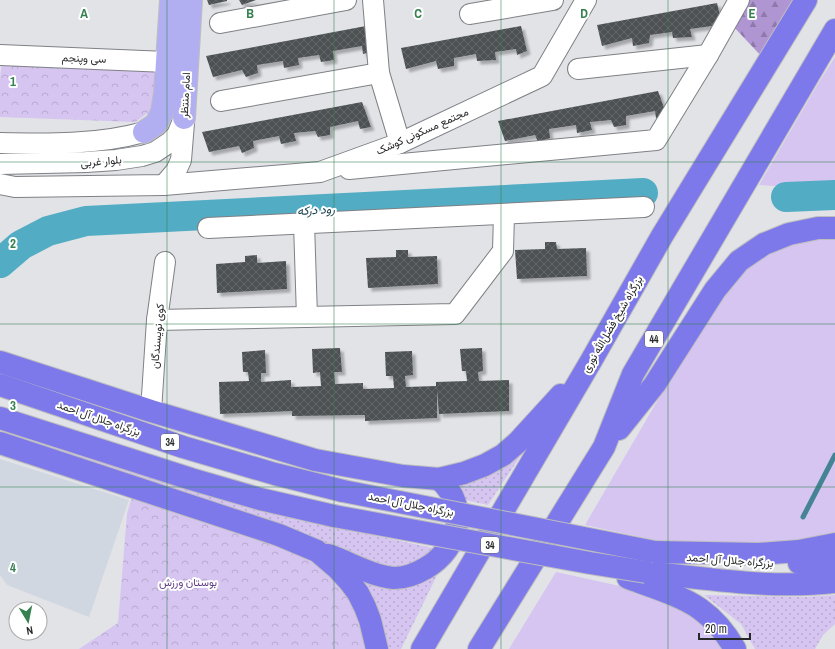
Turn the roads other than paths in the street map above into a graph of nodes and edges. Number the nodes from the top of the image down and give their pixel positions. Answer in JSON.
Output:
{"nodes":[{"id":1,"x":171,"y":0,"type":"edge"},
{"id":2,"x":191,"y":0,"type":"edge"},
{"id":3,"x":346,"y":0,"type":"edge"},
{"id":4,"x":373,"y":0,"type":"edge"},
{"id":5,"x":553,"y":0,"type":"edge"},
{"id":6,"x":586,"y":0,"type":"edge"},
{"id":7,"x":739,"y":0,"type":"edge"},
{"id":8,"x":806,"y":0,"type":"edge"},
{"id":9,"x":470,"y":14,"type":"dead end"},
{"id":10,"x":220,"y":23,"type":"dead end"},
{"id":11,"x":835,"y":30,"type":"edge"},
{"id":12,"x":0,"y":55,"type":"edge"},
{"id":13,"x":708,"y":55,"type":"junction"},
{"id":14,"x":167,"y":62,"type":"junction"},
{"id":15,"x":578,"y":69,"type":"dead end"},
{"id":16,"x":379,"y":73,"type":"junction"},
{"id":17,"x":221,"y":101,"type":"dead end"},
{"id":18,"x":184,"y":118,"type":"junction"},
{"id":19,"x":144,"y":132,"type":"joint"},
{"id":20,"x":0,"y":142,"type":"edge"},
{"id":21,"x":400,"y":143,"type":"junction"},
{"id":22,"x":0,"y":164,"type":"edge"},
{"id":23,"x":320,"y":172,"type":"junction"},
{"id":24,"x":0,"y":184,"type":"edge"},
{"id":25,"x":164,"y":185,"type":"junction"},
{"id":26,"x":644,"y":208,"type":"dead end"},
{"id":27,"x":504,"y":214,"type":"junction"},
{"id":28,"x":304,"y":223,"type":"junction"},
{"id":29,"x":208,"y":228,"type":"dead end"},
{"id":30,"x":835,"y":228,"type":"edge"},
{"id":31,"x":166,"y":262,"type":"dead end"},
{"id":32,"x":307,"y":317,"type":"junction"},
{"id":33,"x":157,"y":320,"type":"junction"},
{"id":34,"x":591,"y":361,"type":"junction"},
{"id":35,"x":0,"y":362,"type":"edge"},
{"id":36,"x":0,"y":385,"type":"edge"},
{"id":37,"x":151,"y":410,"type":"junction"},
{"id":38,"x":0,"y":418,"type":"edge"},
{"id":39,"x":0,"y":443,"type":"edge"},
{"id":40,"x":604,"y":447,"type":"junction"},
{"id":41,"x":439,"y":479,"type":"junction"},
{"id":42,"x":835,"y":544,"type":"edge"},
{"id":43,"x":317,"y":551,"type":"junction"},
{"id":44,"x":655,"y":552,"type":"junction"},
{"id":45,"x":835,"y":560,"type":"edge"},
{"id":46,"x":590,"y":563,"type":"junction"},
{"id":47,"x":835,"y":582,"type":"edge"},
{"id":48,"x":731,"y":643,"type":"edge"},
{"id":49,"x":377,"y":649,"type":"edge"},
{"id":50,"x":422,"y":649,"type":"edge"},
{"id":51,"x":479,"y":649,"type":"edge"}],
"edges":[{"from":1,"to":14,"type":"main road","name":"امام منتظر"},
{"from":2,"to":18,"type":"main road","name":"امام منتظر"},
{"from":3,"to":10,"type":"street"},
{"from":4,"to":16,"type":"street"},
{"from":5,"to":9,"type":"street"},
{"from":6,"to":21,"type":"street","name":"مجتمع مسکونی کوشک"},
{"from":7,"to":13,"type":"street"},
{"from":8,"to":34,"type":"highway","name":"بزرگراه شیخ فضل‌الله نوری"},
{"from":11,"to":40,"type":"highway","number":"44"},
{"from":12,"to":14,"type":"street","name":"سی وپنجم"},
{"from":13,"to":15,"type":"street"},
{"from":13,"to":23,"type":"street"},
{"from":14,"to":19,"type":"main road","name":"امام منتظر"},
{"from":16,"to":17,"type":"street"},
{"from":16,"to":21,"type":"street"},
{"from":18,"to":22,"type":"street","name":"بلوار غربی"},
{"from":18,"to":25,"type":"street","name":"امام منتظر"},
{"from":19,"to":20,"type":"street","name":"بلوار غربی"},
{"from":21,"to":23,"type":"street","name":"مجتمع مسکونی کوشک"},
{"from":23,"to":25,"type":"street","name":"مجتمع مسکونی کوشک"},
{"from":24,"to":25,"type":"street","name":"مجتمع مسکونی کوشک"},
{"from":26,"to":27,"type":"street"},
{"from":27,"to":28,"type":"street"},
{"from":27,"to":32,"type":"street"},
{"from":28,"to":29,"type":"street"},
{"from":28,"to":32,"type":"street"},
{"from":30,"to":40,"type":"highway"},
{"from":31,"to":33,"type":"street","name":"کوی نویسندگان"},
{"from":32,"to":33,"type":"street"},
{"from":33,"to":37,"type":"street","name":"کوی نویسندگان"},
{"from":34,"to":41,"type":"highway"},
{"from":34,"to":50,"type":"highway","name":"بزرگراه شیخ فضل‌الله نوری"},
{"from":35,"to":37,"type":"highway"},
{"from":36,"to":44,"type":"highway","name":"بزرگراه جلال آل احمد","number":"34","bridge":true},
{"from":37,"to":41,"type":"highway"},
{"from":38,"to":46,"type":"highway","name":"بزرگراه جلال آل احمد","number":"34","bridge":true},
{"from":39,"to":43,"type":"highway"},
{"from":40,"to":51,"type":"highway","number":"44"},
{"from":41,"to":43,"type":"highway"},
{"from":42,"to":44,"type":"highway"},
{"from":43,"to":49,"type":"highway"},
{"from":44,"to":45,"type":"highway","name":"بزرگراه جلال آل احمد","number":"34"},
{"from":46,"to":47,"type":"highway","name":"بزرگراه جلال آل احمد","number":"34","bridge":true},
{"from":46,"to":48,"type":"highway","bridge":true}]}
